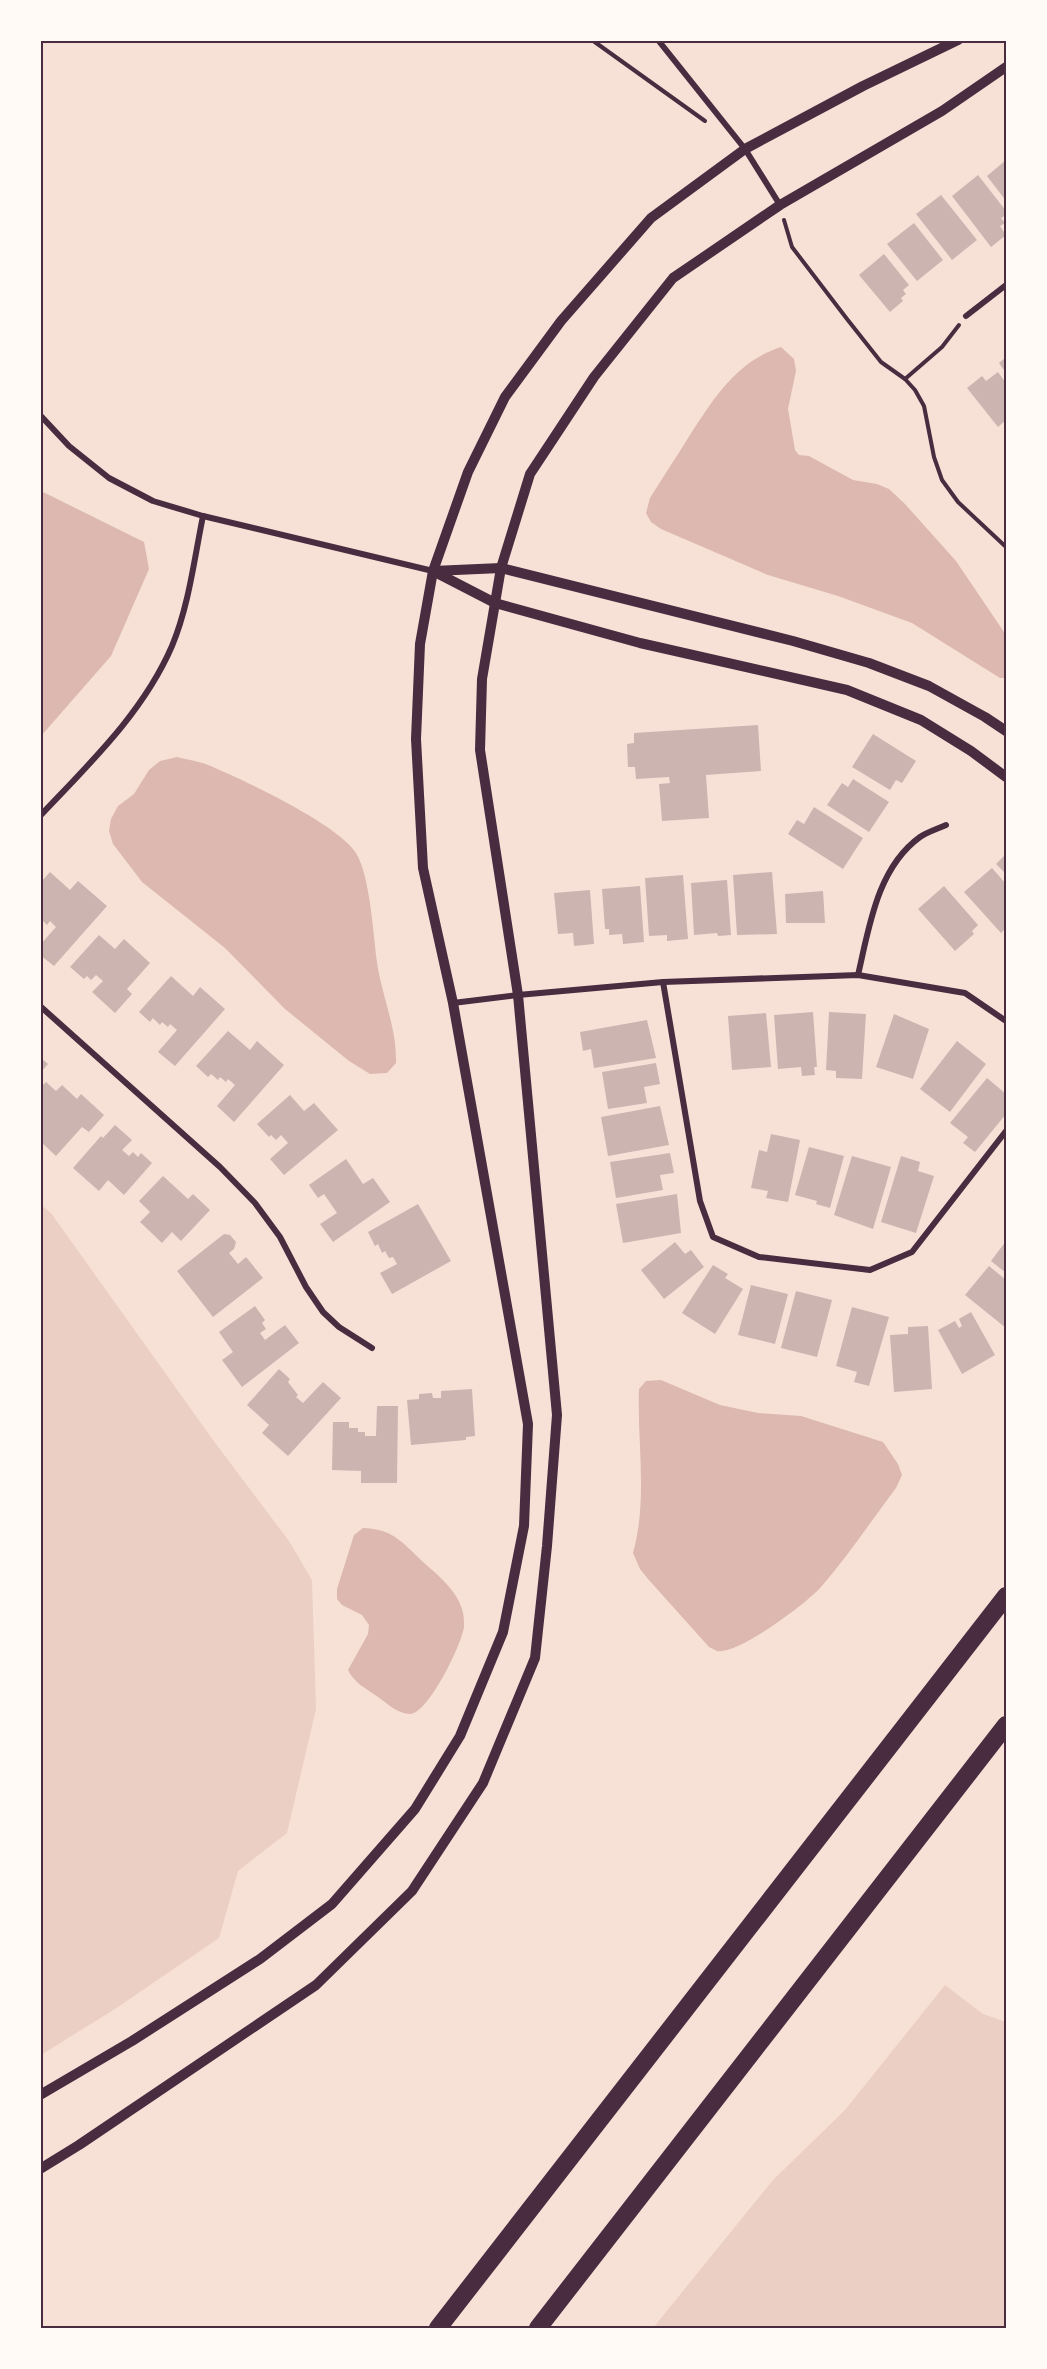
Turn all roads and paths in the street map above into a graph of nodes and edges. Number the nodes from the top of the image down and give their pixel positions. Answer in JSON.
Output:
{"nodes":[{"id":1,"x":592,"y":40,"type":"edge"},
{"id":2,"x":658,"y":40,"type":"edge"},
{"id":3,"x":958,"y":40,"type":"edge"},
{"id":4,"x":1006,"y":67,"type":"edge"},
{"id":5,"x":706,"y":122,"type":"dead end"},
{"id":6,"x":745,"y":149,"type":"junction"},
{"id":7,"x":780,"y":205,"type":"junction"},
{"id":8,"x":1006,"y":285,"type":"edge"},
{"id":9,"x":966,"y":316,"type":"joint"},
{"id":10,"x":905,"y":379,"type":"junction"},
{"id":11,"x":40,"y":415,"type":"edge"},
{"id":12,"x":203,"y":516,"type":"junction"},
{"id":13,"x":1006,"y":547,"type":"edge"},
{"id":14,"x":501,"y":568,"type":"junction"},
{"id":15,"x":432,"y":571,"type":"junction"},
{"id":16,"x":495,"y":603,"type":"junction"},
{"id":17,"x":1006,"y":731,"type":"edge"},
{"id":18,"x":1006,"y":777,"type":"edge"},
{"id":19,"x":40,"y":816,"type":"edge"},
{"id":20,"x":946,"y":825,"type":"dead end"},
{"id":21,"x":858,"y":975,"type":"junction"},
{"id":22,"x":663,"y":982,"type":"junction"},
{"id":23,"x":518,"y":995,"type":"junction"},
{"id":24,"x":453,"y":1003,"type":"junction"},
{"id":25,"x":40,"y":1006,"type":"edge"},
{"id":26,"x":1006,"y":1021,"type":"edge"},
{"id":27,"x":1006,"y":1131,"type":"edge"},
{"id":28,"x":372,"y":1348,"type":"dead end"},
{"id":29,"x":1006,"y":1596,"type":"edge"},
{"id":30,"x":1006,"y":1725,"type":"edge"},
{"id":31,"x":40,"y":2095,"type":"edge"},
{"id":32,"x":40,"y":2169,"type":"edge"},
{"id":33,"x":438,"y":2328,"type":"edge"},
{"id":34,"x":538,"y":2328,"type":"edge"}],
"edges":[{"from":1,"to":5,"type":"path"},
{"from":2,"to":6,"type":"street"},
{"from":3,"to":6,"type":"street"},
{"from":4,"to":7,"type":"street"},
{"from":6,"to":7,"type":"street"},
{"from":6,"to":15,"type":"street"},
{"from":7,"to":10,"type":"path"},
{"from":7,"to":14,"type":"street"},
{"from":8,"to":9,"type":"street"},
{"from":9,"to":10,"type":"path"},
{"from":10,"to":13,"type":"path"},
{"from":11,"to":12,"type":"street"},
{"from":12,"to":15,"type":"street"},
{"from":12,"to":19,"type":"street"},
{"from":14,"to":15,"type":"street"},
{"from":14,"to":16,"type":"street"},
{"from":14,"to":17,"type":"street"},
{"from":15,"to":16,"type":"street"},
{"from":15,"to":24,"type":"street"},
{"from":16,"to":18,"type":"street"},
{"from":16,"to":23,"type":"street"},
{"from":20,"to":21,"type":"street"},
{"from":21,"to":22,"type":"street"},
{"from":21,"to":26,"type":"street"},
{"from":22,"to":23,"type":"street"},
{"from":22,"to":27,"type":"street"},
{"from":23,"to":24,"type":"street"},
{"from":23,"to":32,"type":"street"},
{"from":24,"to":31,"type":"street"},
{"from":25,"to":28,"type":"street"},
{"from":29,"to":33,"type":"highway"},
{"from":30,"to":34,"type":"highway"}]}
